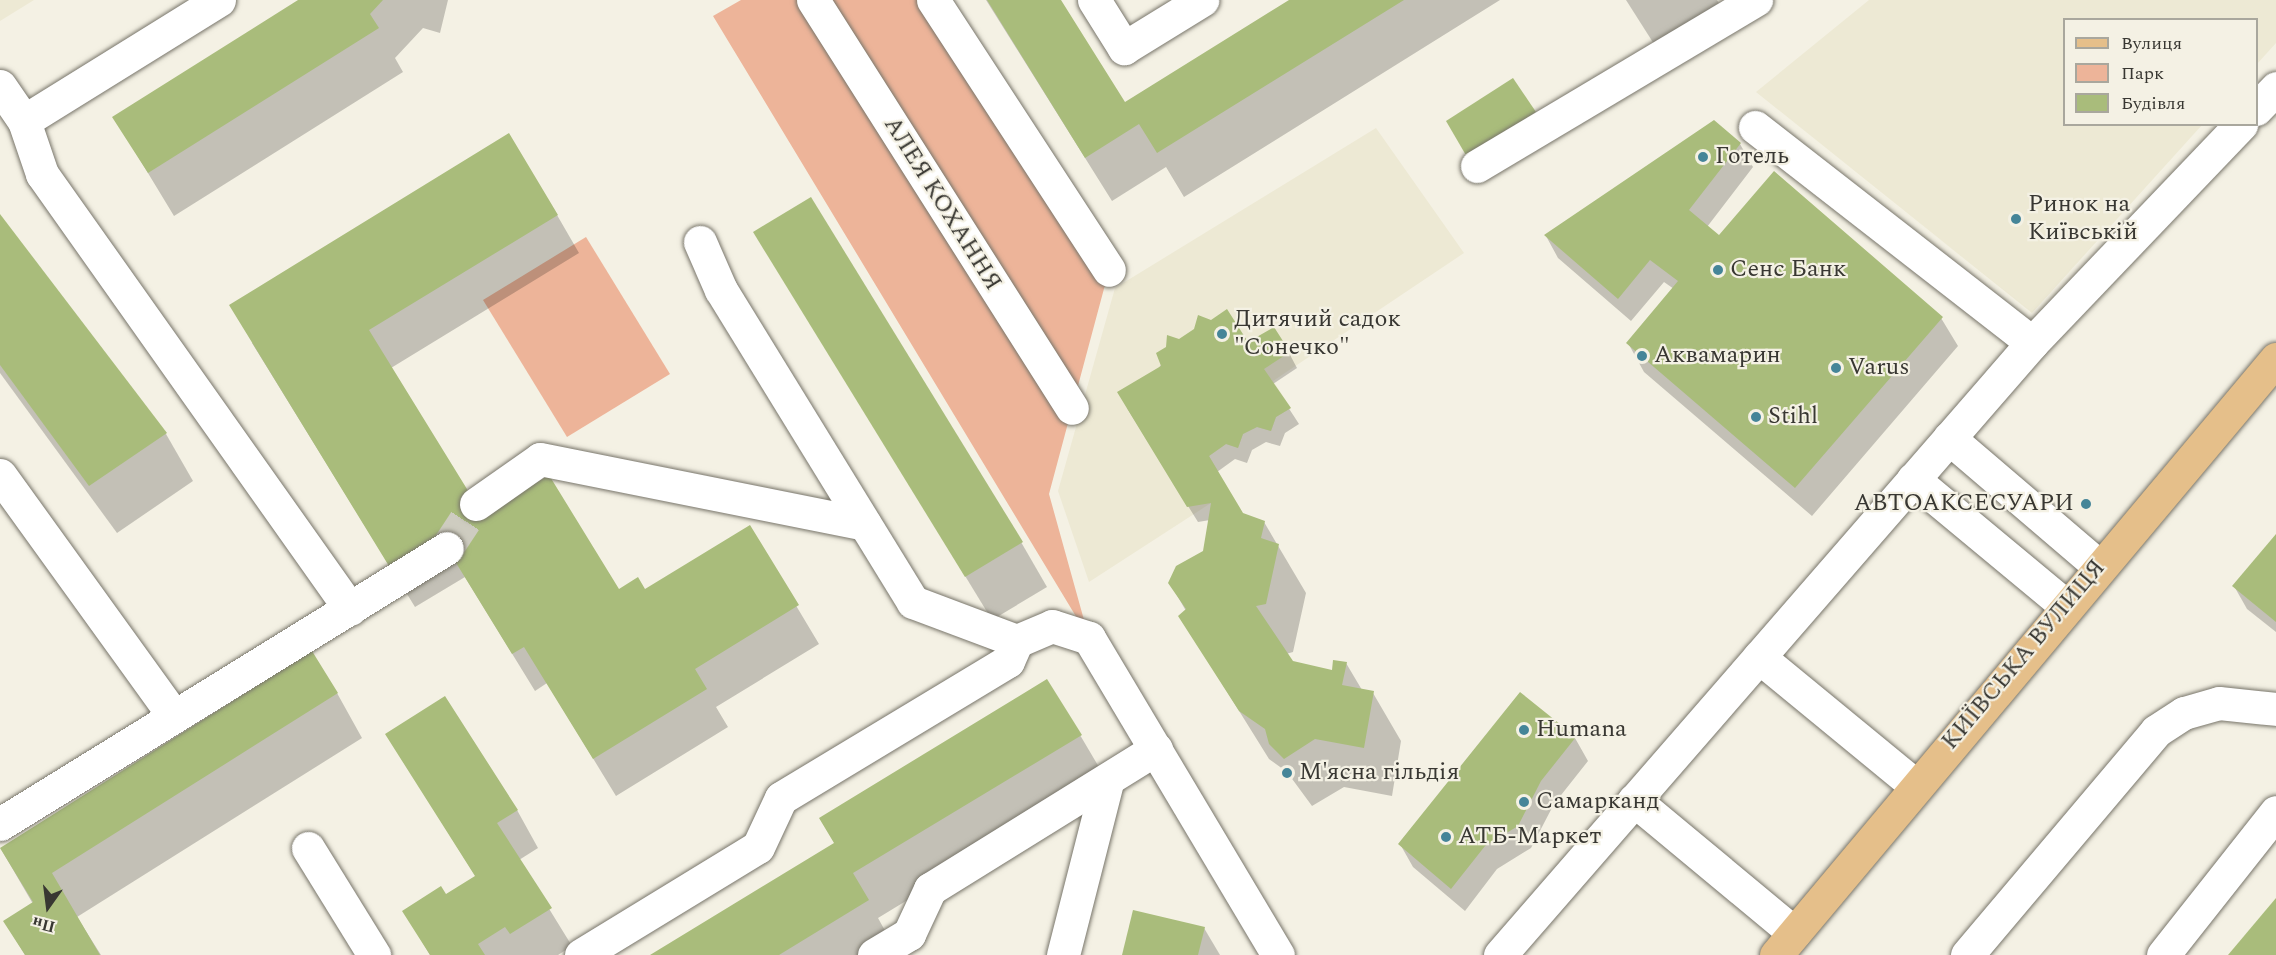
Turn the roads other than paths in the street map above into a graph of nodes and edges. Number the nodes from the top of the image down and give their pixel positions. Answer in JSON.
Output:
{"nodes":[{"id":1,"x":219,"y":0,"type":"edge"},
{"id":2,"x":813,"y":0,"type":"edge"},
{"id":3,"x":933,"y":0,"type":"edge"},
{"id":4,"x":1094,"y":0,"type":"edge"},
{"id":5,"x":1202,"y":0,"type":"edge"},
{"id":6,"x":1756,"y":0,"type":"edge"},
{"id":7,"x":0,"y":86,"type":"edge"},
{"id":8,"x":2276,"y":88,"type":"edge"},
{"id":9,"x":2258,"y":107,"type":"edge"},
{"id":10,"x":24,"y":121,"type":"junction"},
{"id":11,"x":2239,"y":126,"type":"edge"},
{"id":12,"x":1755,"y":127,"type":"dead end"},
{"id":13,"x":1477,"y":166,"type":"dead end"},
{"id":14,"x":700,"y":242,"type":"dead end"},
{"id":15,"x":1109,"y":270,"type":"dead end"},
{"id":16,"x":2032,"y":343,"type":"junction"},
{"id":17,"x":2276,"y":359,"type":"edge"},
{"id":18,"x":1072,"y":408,"type":"dead end"},
{"id":19,"x":1949,"y":438,"type":"junction"},
{"id":20,"x":0,"y":475,"type":"edge"},
{"id":21,"x":1913,"y":479,"type":"junction"},
{"id":22,"x":476,"y":504,"type":"tunnel mouth"},
{"id":23,"x":865,"y":524,"type":"junction"},
{"id":24,"x":447,"y":548,"type":"tunnel mouth"},
{"id":25,"x":2099,"y":566,"type":"junction"},
{"id":26,"x":2066,"y":606,"type":"junction"},
{"id":27,"x":350,"y":609,"type":"junction"},
{"id":28,"x":1017,"y":641,"type":"junction"},
{"id":29,"x":1759,"y":657,"type":"junction"},
{"id":30,"x":2276,"y":709,"type":"edge"},
{"id":31,"x":174,"y":716,"type":"junction"},
{"id":32,"x":1156,"y":749,"type":"junction"},
{"id":33,"x":1107,"y":782,"type":"junction"},
{"id":34,"x":1915,"y":785,"type":"junction"},
{"id":35,"x":1634,"y":800,"type":"junction"},
{"id":36,"x":2276,"y":812,"type":"edge"},
{"id":37,"x":0,"y":824,"type":"edge"},
{"id":38,"x":308,"y":848,"type":"dead end"},
{"id":39,"x":1785,"y":944,"type":"edge"},
{"id":40,"x":374,"y":955,"type":"edge"},
{"id":41,"x":581,"y":955,"type":"edge"},
{"id":42,"x":874,"y":955,"type":"edge"},
{"id":43,"x":1063,"y":955,"type":"edge"},
{"id":44,"x":1278,"y":955,"type":"edge"},
{"id":45,"x":1500,"y":955,"type":"edge"},
{"id":46,"x":1967,"y":955,"type":"edge"},
{"id":47,"x":2163,"y":955,"type":"edge"}],
"edges":[{"from":1,"to":10,"type":"street"},
{"from":2,"to":18,"type":"street","name":"АЛЕЯ КОХАННЯ"},
{"from":3,"to":15,"type":"street"},
{"from":4,"to":5,"type":"street"},
{"from":6,"to":13,"type":"street"},
{"from":7,"to":10,"type":"street"},
{"from":8,"to":9,"type":"street"},
{"from":10,"to":27,"type":"street"},
{"from":11,"to":16,"type":"street"},
{"from":12,"to":16,"type":"street"},
{"from":14,"to":23,"type":"street"},
{"from":16,"to":19,"type":"street"},
{"from":17,"to":25,"type":"main road","name":"КИЇВСЬКА ВУЛИЦЯ"},
{"from":19,"to":21,"type":"street"},
{"from":19,"to":25,"type":"street"},
{"from":20,"to":31,"type":"street"},
{"from":21,"to":26,"type":"street"},
{"from":21,"to":29,"type":"street"},
{"from":22,"to":23,"type":"street"},
{"from":23,"to":28,"type":"street"},
{"from":24,"to":27,"type":"street"},
{"from":25,"to":26,"type":"main road","name":"КИЇВСЬКА ВУЛИЦЯ"},
{"from":26,"to":34,"type":"main road","name":"КИЇВСЬКА ВУЛИЦЯ"},
{"from":27,"to":31,"type":"street"},
{"from":28,"to":32,"type":"street"},
{"from":28,"to":41,"type":"street"},
{"from":29,"to":34,"type":"street"},
{"from":29,"to":35,"type":"street"},
{"from":30,"to":46,"type":"street"},
{"from":31,"to":37,"type":"street"},
{"from":32,"to":33,"type":"street"},
{"from":32,"to":44,"type":"street"},
{"from":33,"to":42,"type":"street"},
{"from":33,"to":43,"type":"street"},
{"from":34,"to":39,"type":"main road","name":"КИЇВСЬКА ВУЛИЦЯ"},
{"from":35,"to":39,"type":"street"},
{"from":35,"to":45,"type":"street"},
{"from":36,"to":47,"type":"street"},
{"from":38,"to":40,"type":"street"}]}
